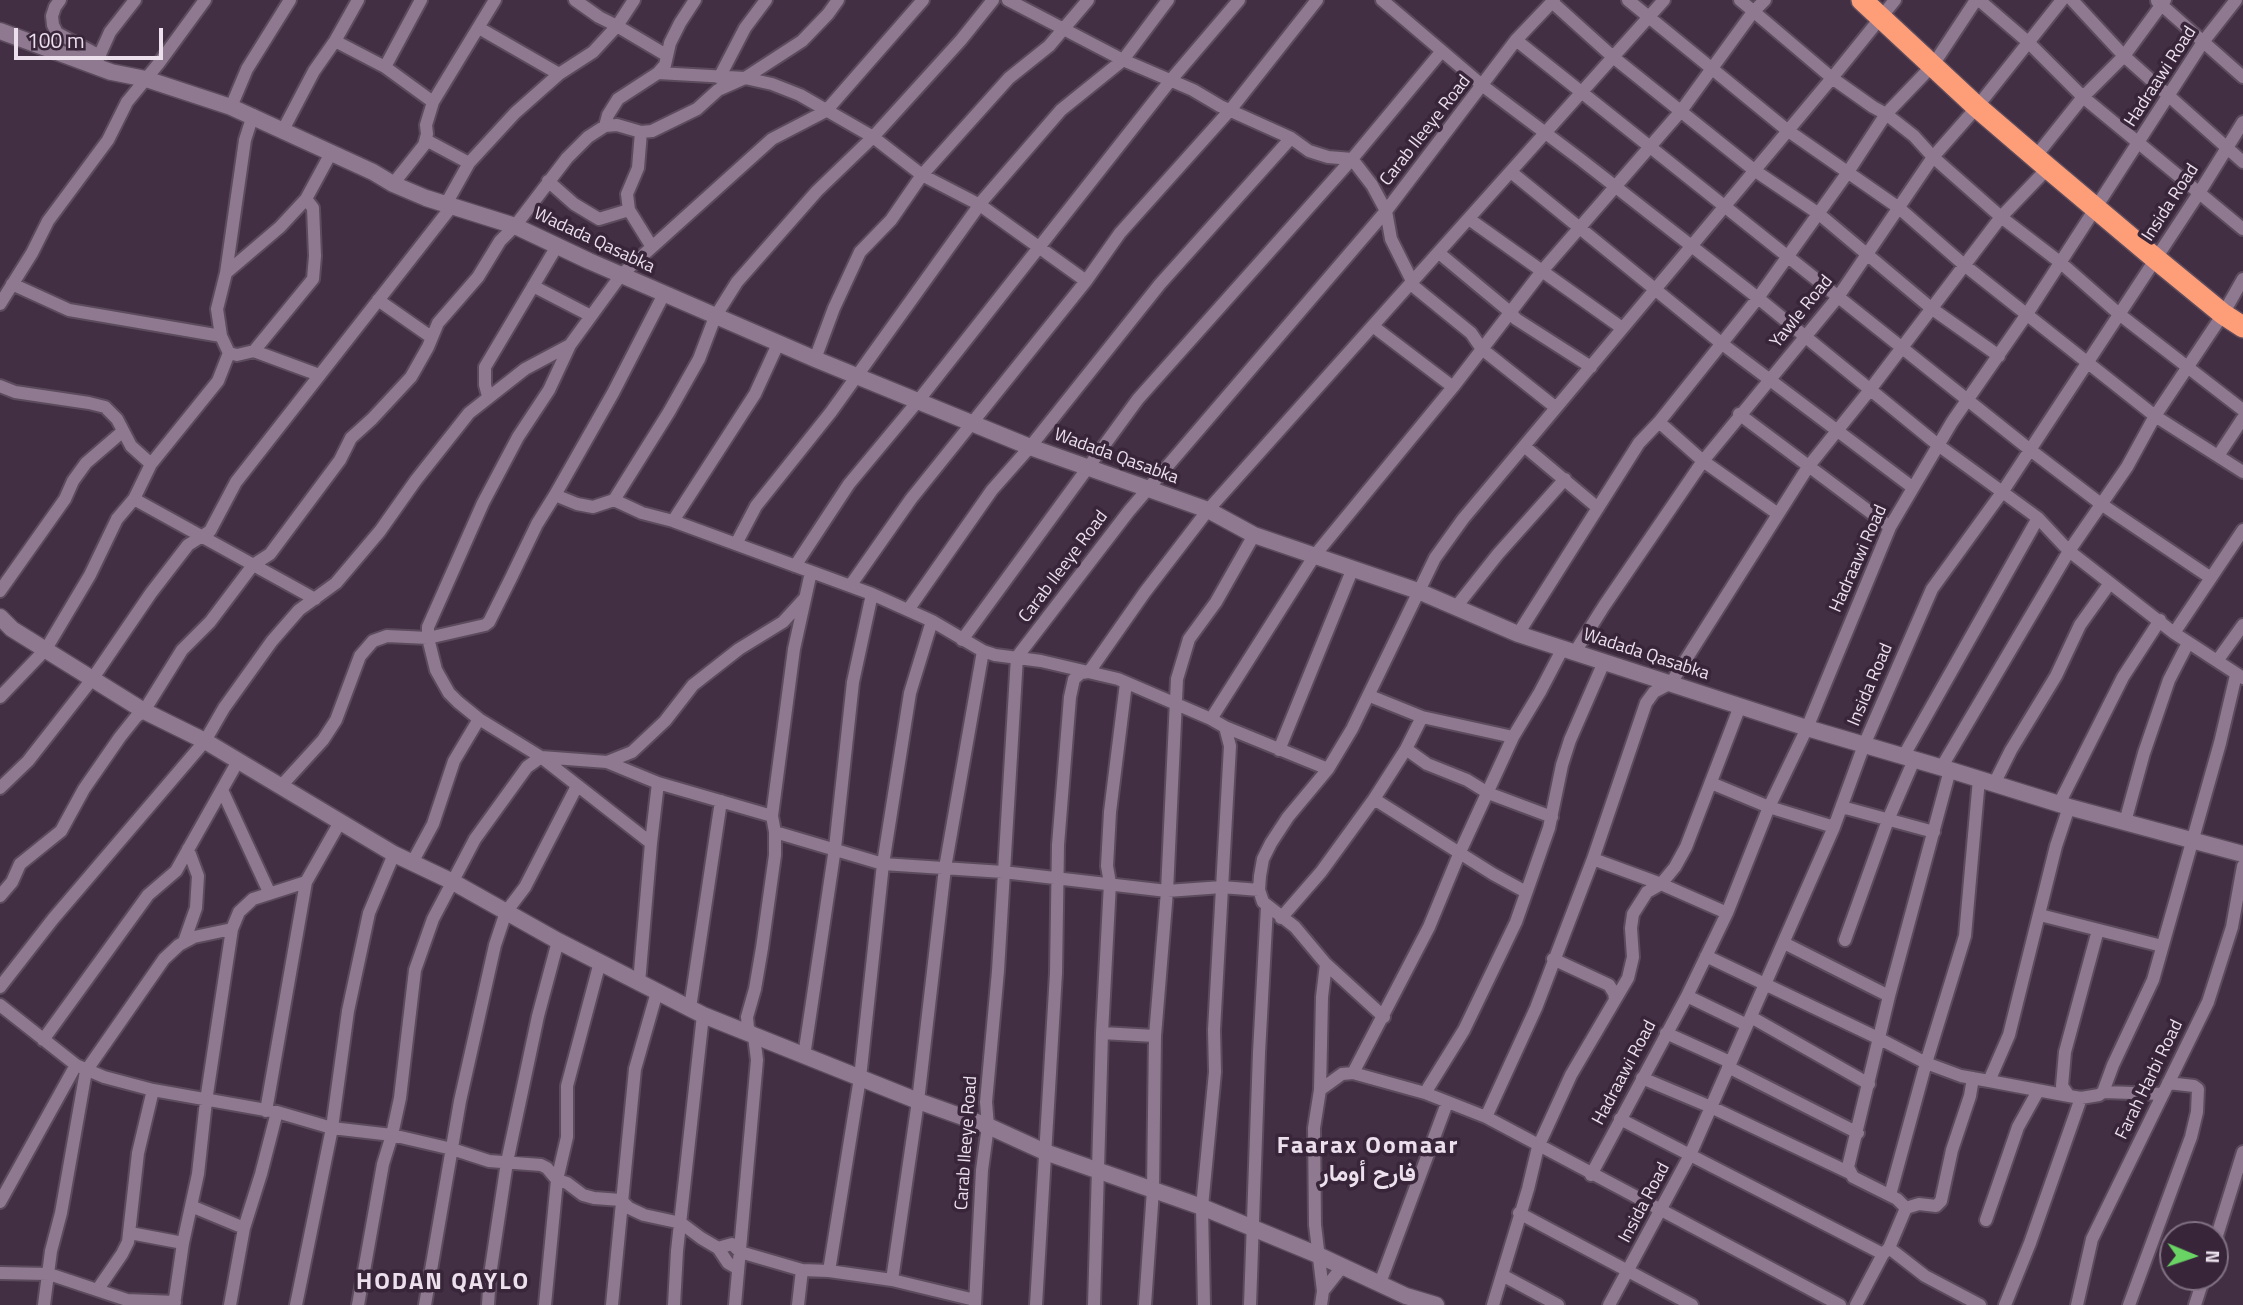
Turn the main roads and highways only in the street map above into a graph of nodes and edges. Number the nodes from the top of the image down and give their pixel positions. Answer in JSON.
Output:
{"nodes":[{"id":1,"x":1862,"y":0,"type":"edge"},
{"id":2,"x":1888,"y":8,"type":"edge"},
{"id":3,"x":2243,"y":327,"type":"edge"}],
"edges":[{"from":1,"to":2,"type":"highway"},
{"from":2,"to":3,"type":"highway"}]}
